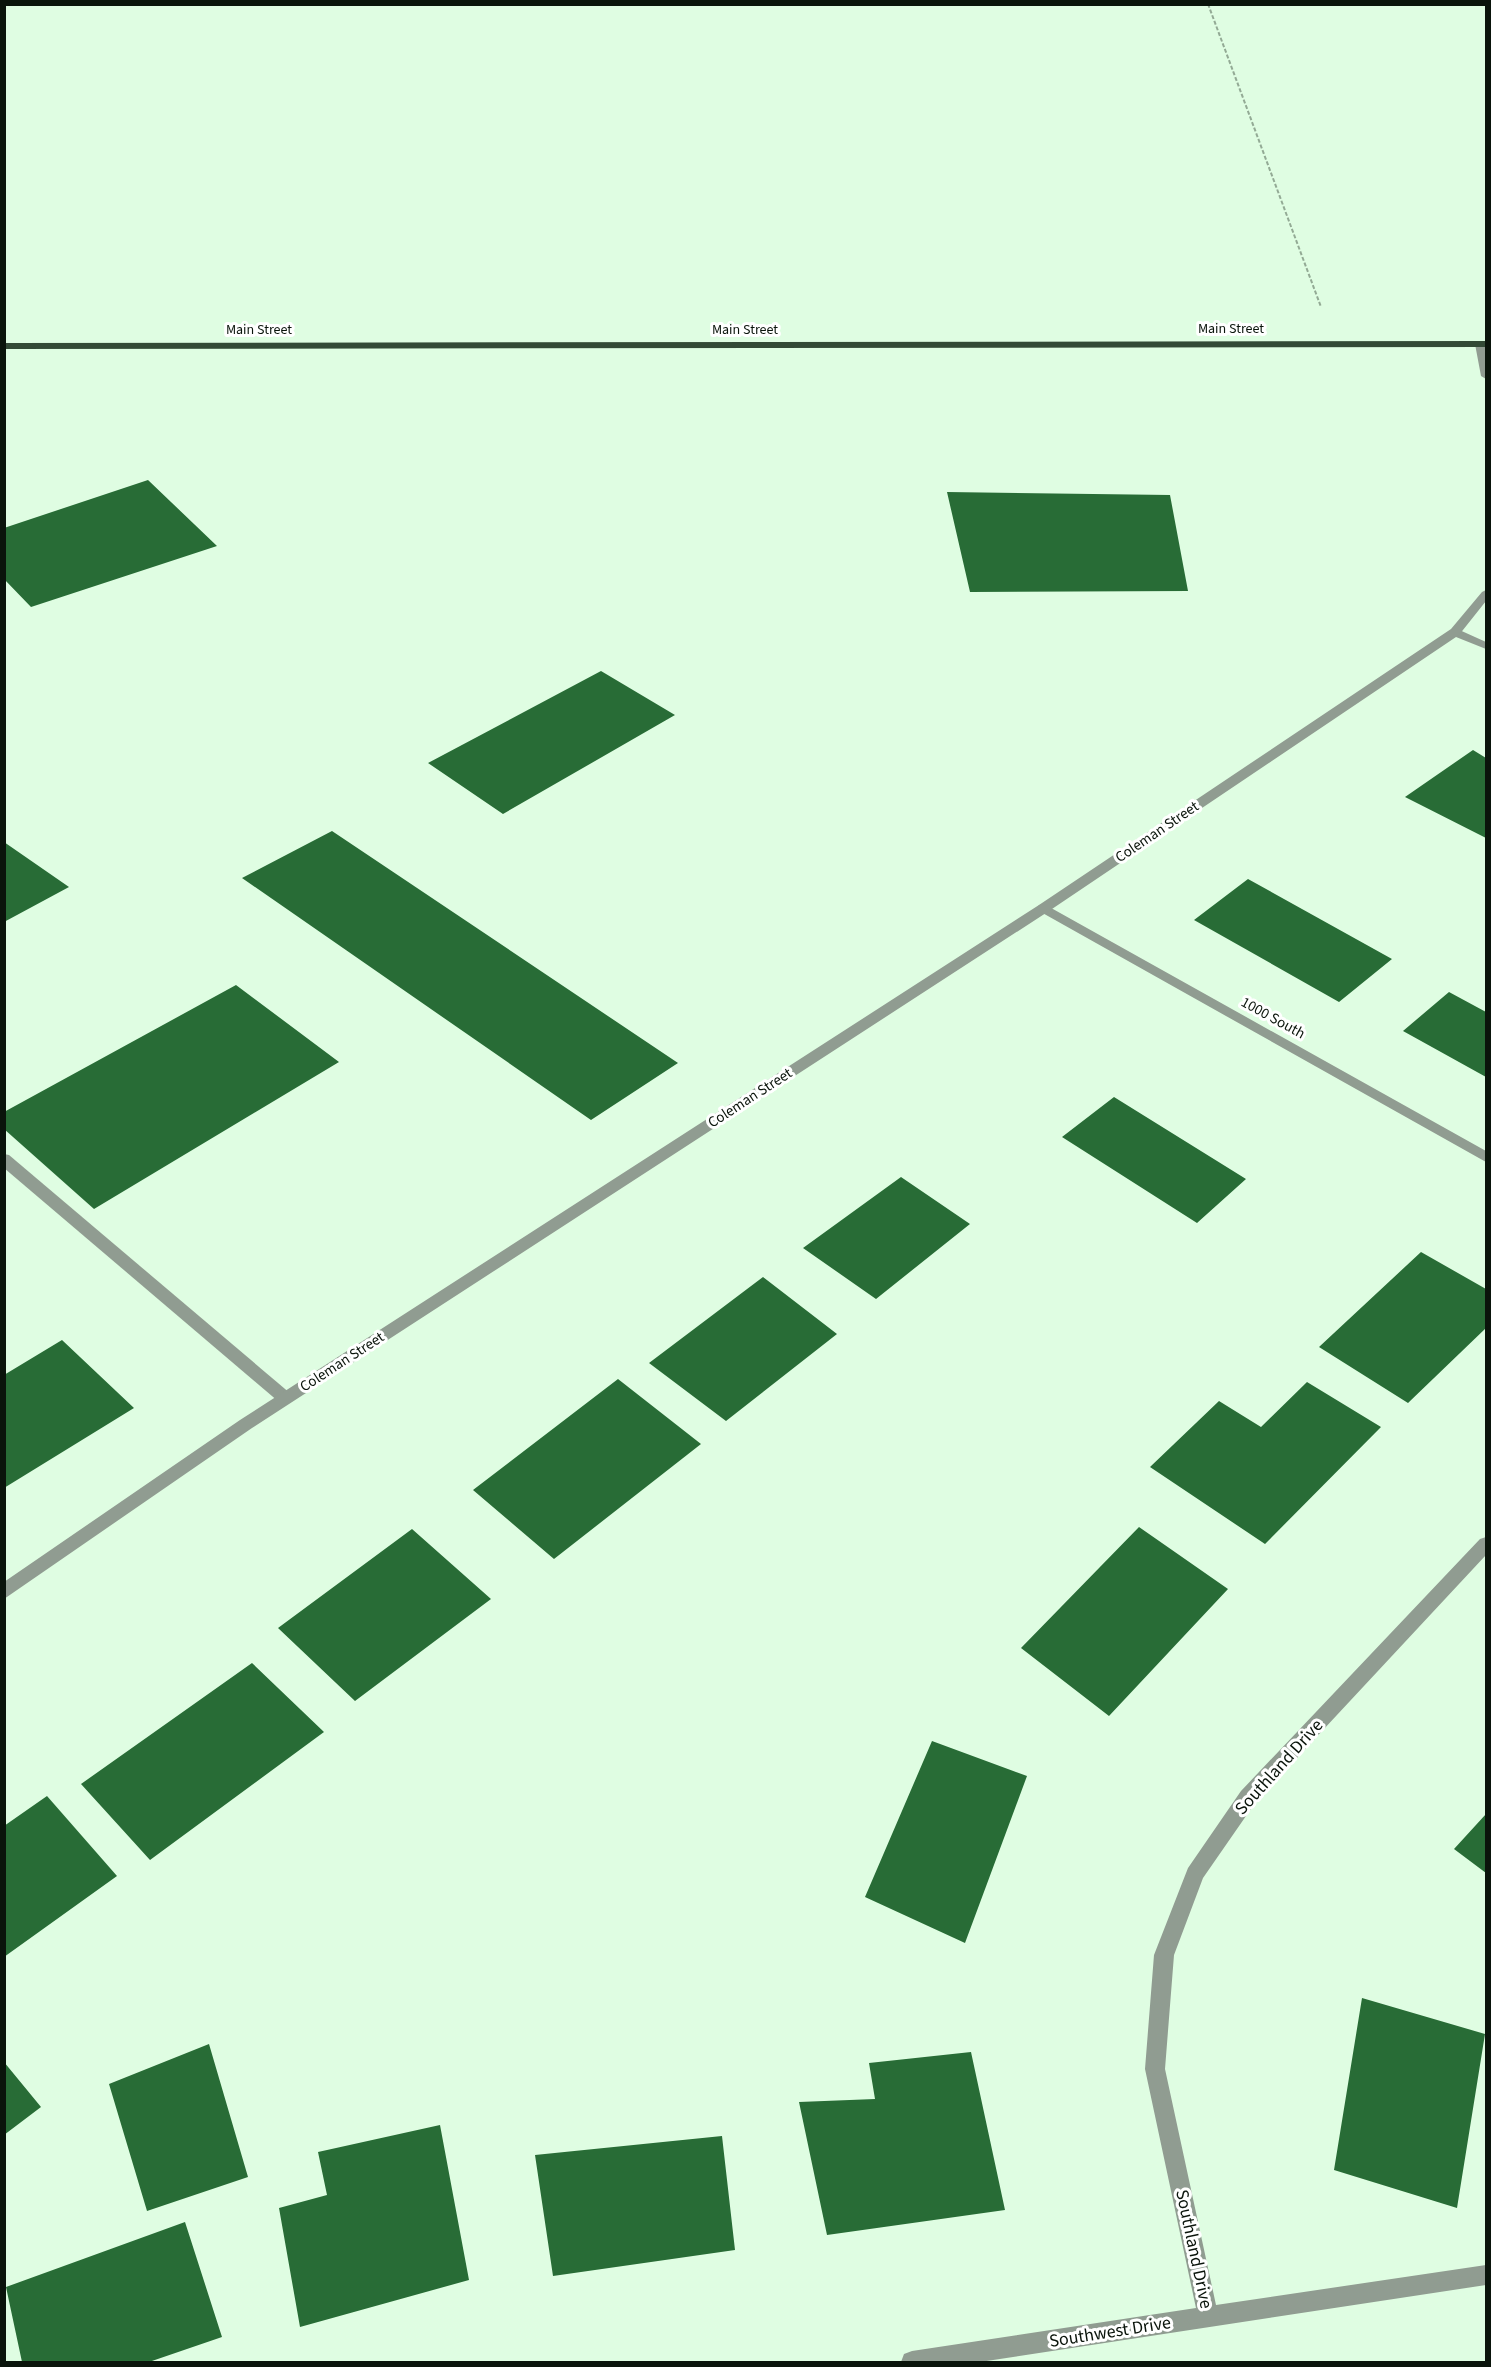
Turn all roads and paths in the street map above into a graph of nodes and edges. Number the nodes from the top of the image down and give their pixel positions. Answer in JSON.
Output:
{"nodes":[{"id":1,"x":1208,"y":4,"type":"edge"},
{"id":2,"x":1335,"y":344,"type":"junction"},
{"id":3,"x":1483,"y":344,"type":"edge"},
{"id":4,"x":4,"y":346,"type":"edge"},
{"id":5,"x":1486,"y":376,"type":"edge"},
{"id":6,"x":1486,"y":594,"type":"edge"},
{"id":7,"x":1455,"y":632,"type":"junction"},
{"id":8,"x":1486,"y":646,"type":"edge"},
{"id":9,"x":1044,"y":908,"type":"junction"},
{"id":10,"x":1486,"y":1157,"type":"edge"},
{"id":11,"x":4,"y":1159,"type":"edge"},
{"id":12,"x":285,"y":1398,"type":"junction"},
{"id":13,"x":1486,"y":1544,"type":"edge"},
{"id":14,"x":4,"y":1592,"type":"edge"},
{"id":15,"x":1486,"y":2275,"type":"edge"},
{"id":16,"x":1208,"y":2318,"type":"junction"},
{"id":17,"x":912,"y":2362,"type":"edge"}],
"edges":[{"from":1,"to":2,"type":"path"},
{"from":2,"to":3,"type":"highway","name":"Main Street"},
{"from":2,"to":4,"type":"highway","name":"Main Street"},
{"from":3,"to":5,"type":"street"},
{"from":6,"to":7,"type":"street","name":"Coleman Street"},
{"from":7,"to":8,"type":"street"},
{"from":7,"to":9,"type":"street","name":"Coleman Street"},
{"from":9,"to":10,"type":"street","name":"1000 South"},
{"from":9,"to":12,"type":"street","name":"Coleman Street"},
{"from":11,"to":12,"type":"street"},
{"from":12,"to":14,"type":"street","name":"Coleman Street"},
{"from":13,"to":16,"type":"street","name":"Southland Drive"},
{"from":15,"to":16,"type":"street","name":"Southwest Drive"},
{"from":16,"to":17,"type":"street","name":"Southwest Drive"}]}
